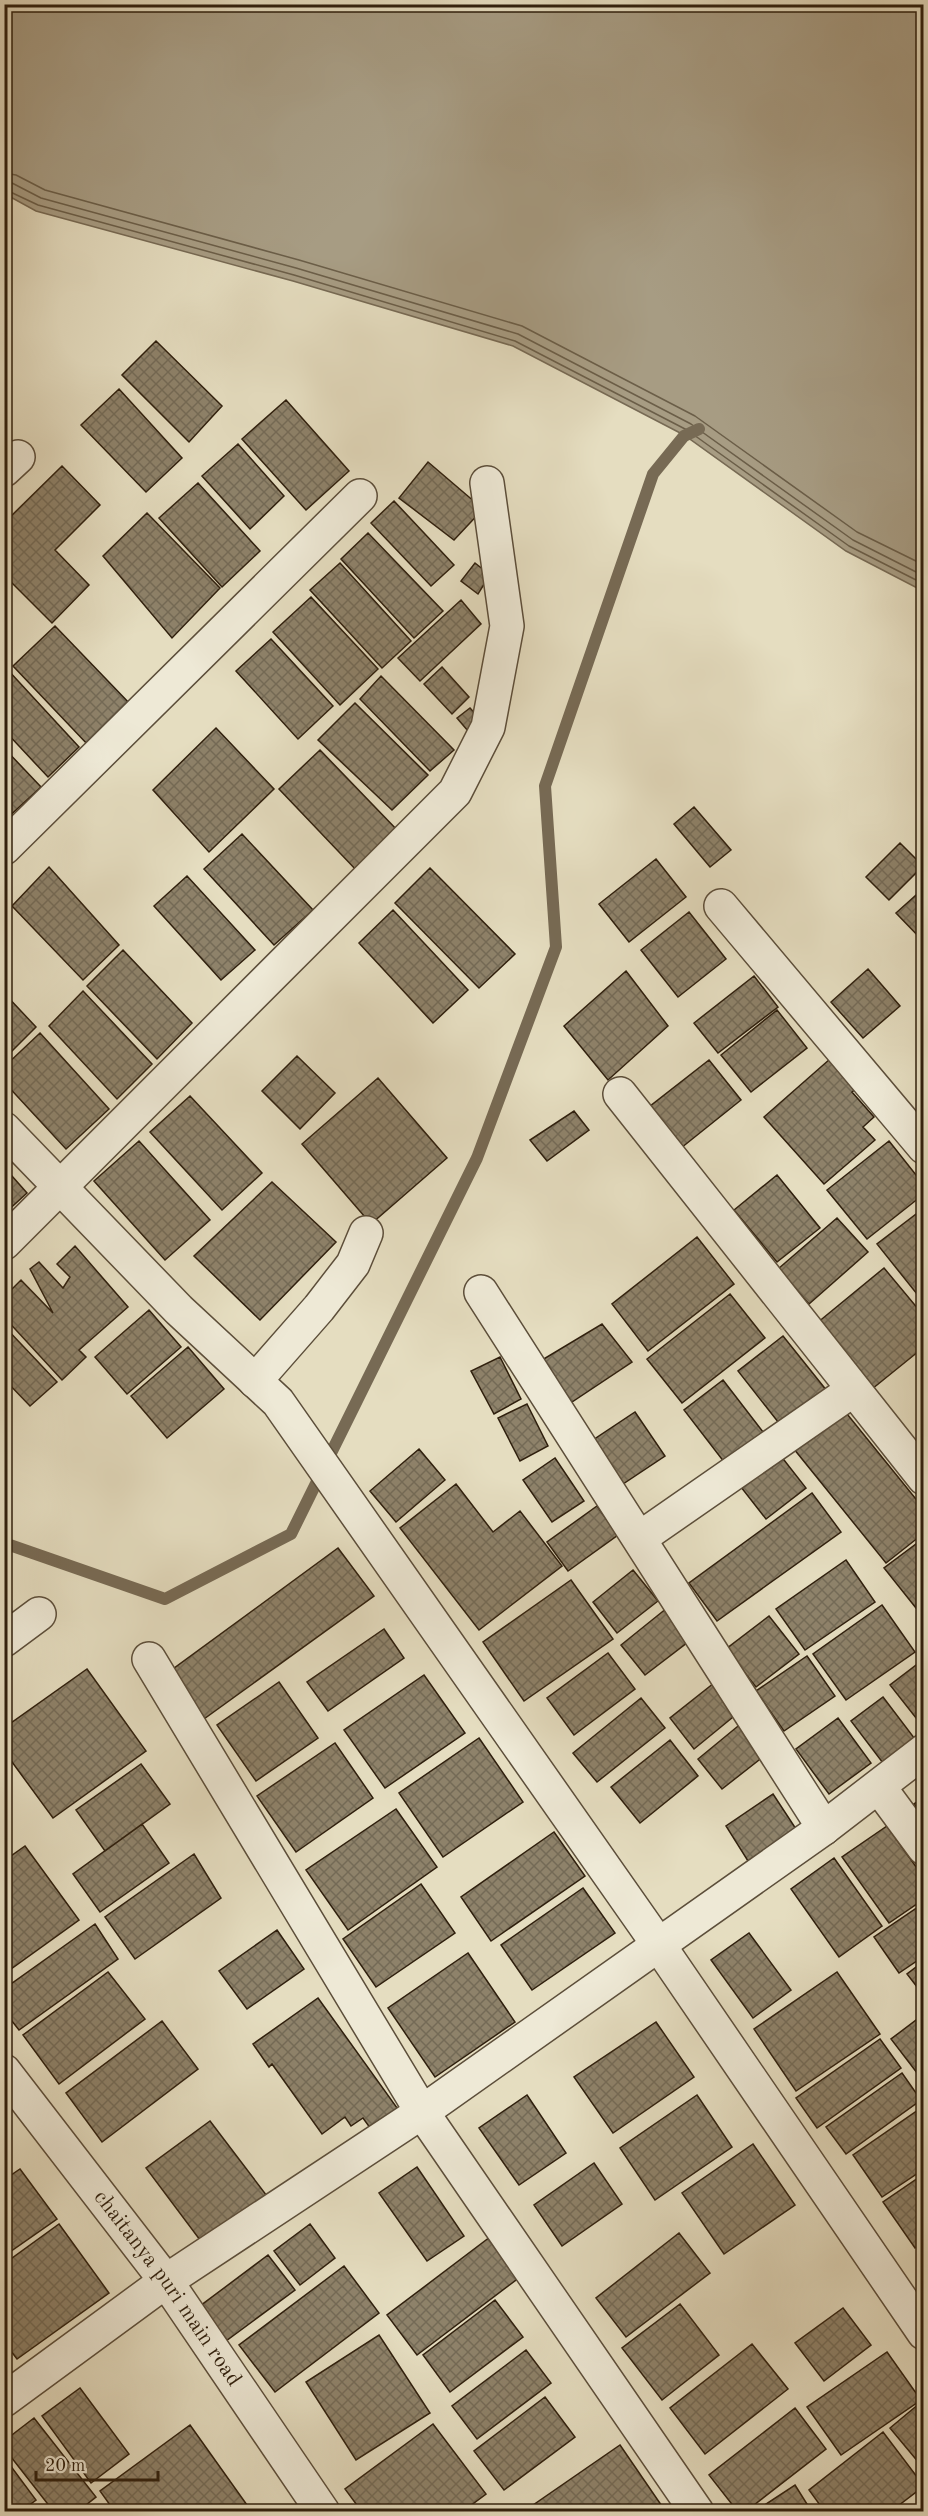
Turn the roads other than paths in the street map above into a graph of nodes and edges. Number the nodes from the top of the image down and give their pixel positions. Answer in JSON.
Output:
{"nodes":[{"id":1,"x":487,"y":483,"type":"dead end"},
{"id":2,"x":360,"y":496,"type":"dead end"},
{"id":3,"x":4,"y":848,"type":"edge"},
{"id":4,"x":721,"y":906,"type":"dead end"},
{"id":5,"x":620,"y":1094,"type":"dead end"},
{"id":6,"x":4,"y":1129,"type":"edge"},
{"id":7,"x":924,"y":1147,"type":"edge"},
{"id":8,"x":61,"y":1187,"type":"junction"},
{"id":9,"x":366,"y":1233,"type":"dead end"},
{"id":10,"x":4,"y":1243,"type":"edge"},
{"id":11,"x":481,"y":1292,"type":"dead end"},
{"id":12,"x":853,"y":1390,"type":"junction"},
{"id":13,"x":266,"y":1392,"type":"junction"},
{"id":14,"x":924,"y":1478,"type":"edge"},
{"id":15,"x":639,"y":1538,"type":"junction"},
{"id":16,"x":39,"y":1614,"type":"dead end"},
{"id":17,"x":4,"y":1640,"type":"edge"},
{"id":18,"x":149,"y":1659,"type":"dead end"},
{"id":19,"x":924,"y":1752,"type":"edge"},
{"id":20,"x":879,"y":1787,"type":"junction"},
{"id":21,"x":824,"y":1828,"type":"junction"},
{"id":22,"x":924,"y":1848,"type":"edge"},
{"id":23,"x":658,"y":1944,"type":"junction"},
{"id":24,"x":4,"y":2071,"type":"edge"},
{"id":25,"x":422,"y":2112,"type":"junction"},
{"id":26,"x":166,"y":2282,"type":"junction"},
{"id":27,"x":924,"y":2333,"type":"edge"},
{"id":28,"x":4,"y":2400,"type":"edge"},
{"id":29,"x":323,"y":2511,"type":"edge"},
{"id":30,"x":697,"y":2511,"type":"edge"}],
"edges":[{"from":1,"to":8,"type":"street"},
{"from":2,"to":3,"type":"street"},
{"from":4,"to":7,"type":"street"},
{"from":5,"to":12,"type":"street"},
{"from":6,"to":8,"type":"street"},
{"from":8,"to":10,"type":"street"},
{"from":8,"to":13,"type":"street"},
{"from":9,"to":13,"type":"street"},
{"from":11,"to":15,"type":"street"},
{"from":12,"to":14,"type":"street"},
{"from":12,"to":15,"type":"street"},
{"from":13,"to":23,"type":"street"},
{"from":15,"to":21,"type":"street"},
{"from":16,"to":17,"type":"street"},
{"from":18,"to":25,"type":"street"},
{"from":19,"to":20,"type":"street"},
{"from":20,"to":21,"type":"street"},
{"from":20,"to":22,"type":"street"},
{"from":21,"to":23,"type":"street"},
{"from":23,"to":25,"type":"street"},
{"from":23,"to":27,"type":"street"},
{"from":24,"to":26,"type":"street","name":"chaitanya puri main road"},
{"from":25,"to":26,"type":"street"},
{"from":25,"to":30,"type":"street"},
{"from":26,"to":28,"type":"street"},
{"from":26,"to":29,"type":"street","name":"chaitanya puri main road"}]}
